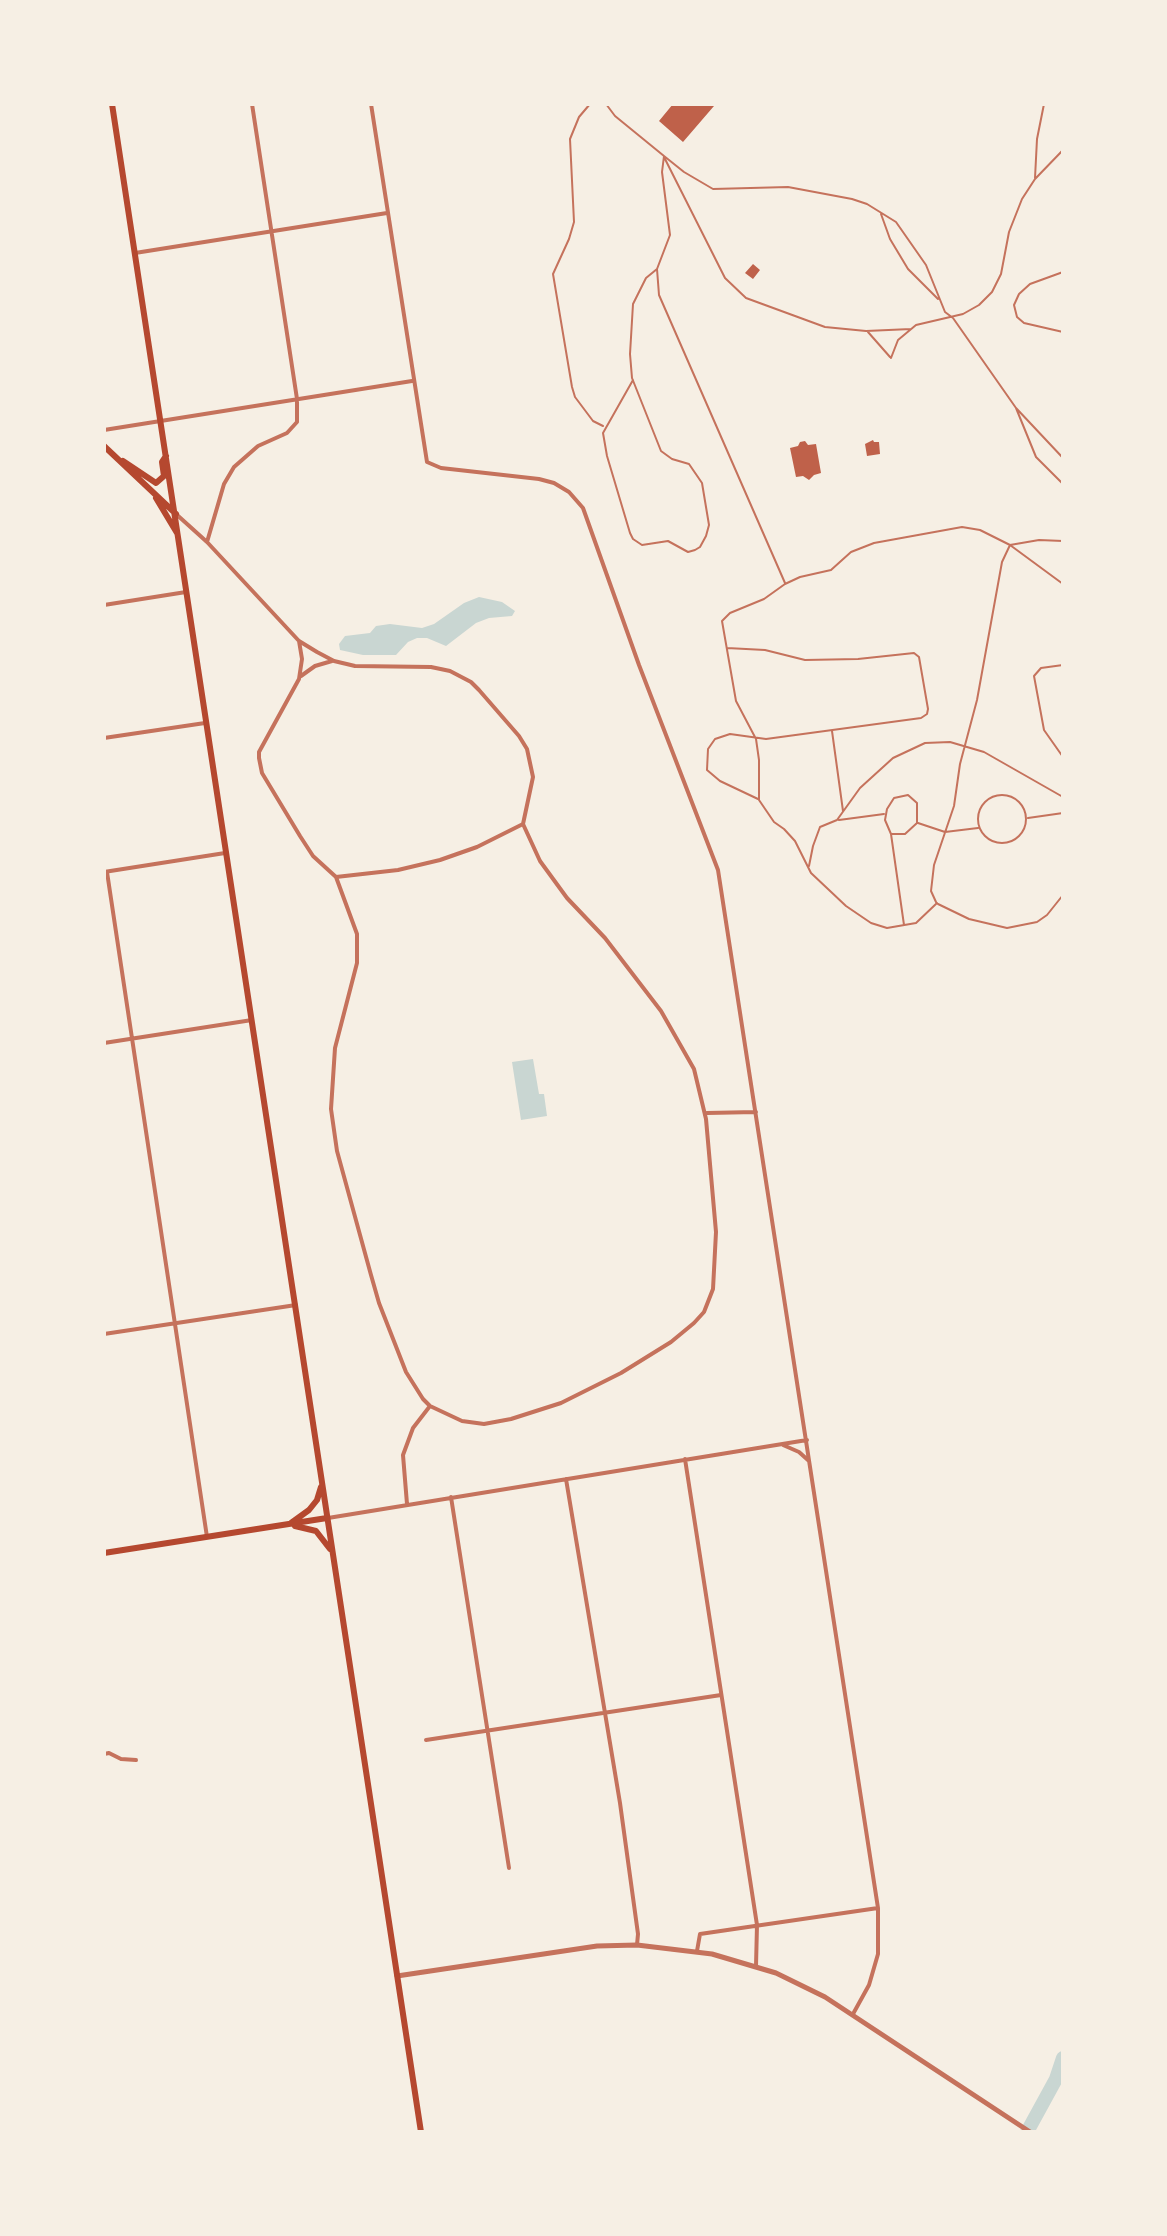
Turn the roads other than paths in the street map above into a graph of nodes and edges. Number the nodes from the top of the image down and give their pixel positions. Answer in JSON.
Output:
{"nodes":[{"id":1,"x":112,"y":104,"type":"edge"},
{"id":2,"x":252,"y":104,"type":"edge"},
{"id":3,"x":371,"y":104,"type":"edge"},
{"id":4,"x":590,"y":104,"type":"edge"},
{"id":5,"x":606,"y":104,"type":"edge"},
{"id":6,"x":1044,"y":104,"type":"edge"},
{"id":7,"x":1063,"y":150,"type":"edge"},
{"id":8,"x":664,"y":156,"type":"junction"},
{"id":9,"x":1035,"y":179,"type":"junction"},
{"id":10,"x":387,"y":213,"type":"junction"},
{"id":11,"x":881,"y":214,"type":"junction"},
{"id":12,"x":271,"y":232,"type":"junction"},
{"id":13,"x":135,"y":253,"type":"junction"},
{"id":14,"x":657,"y":269,"type":"junction"},
{"id":15,"x":1063,"y":272,"type":"edge"},
{"id":16,"x":939,"y":300,"type":"junction"},
{"id":17,"x":953,"y":318,"type":"junction"},
{"id":18,"x":911,"y":329,"type":"junction"},
{"id":19,"x":866,"y":331,"type":"junction"},
{"id":20,"x":1063,"y":332,"type":"edge"},
{"id":21,"x":633,"y":380,"type":"junction"},
{"id":22,"x":412,"y":381,"type":"junction"},
{"id":23,"x":297,"y":399,"type":"junction"},
{"id":24,"x":1016,"y":408,"type":"junction"},
{"id":25,"x":161,"y":421,"type":"junction"},
{"id":26,"x":605,"y":427,"type":"junction"},
{"id":27,"x":104,"y":430,"type":"edge"},
{"id":28,"x":104,"y":446,"type":"edge"},
{"id":29,"x":166,"y":455,"type":"junction"},
{"id":30,"x":1063,"y":458,"type":"edge"},
{"id":31,"x":119,"y":460,"type":"junction"},
{"id":32,"x":1063,"y":484,"type":"edge"},
{"id":33,"x":152,"y":491,"type":"junction"},
{"id":34,"x":176,"y":514,"type":"junction"},
{"id":35,"x":179,"y":536,"type":"junction"},
{"id":36,"x":1063,"y":541,"type":"edge"},
{"id":37,"x":207,"y":542,"type":"junction"},
{"id":38,"x":1010,"y":545,"type":"junction"},
{"id":39,"x":785,"y":584,"type":"junction"},
{"id":40,"x":1063,"y":584,"type":"edge"},
{"id":41,"x":188,"y":591,"type":"junction"},
{"id":42,"x":104,"y":605,"type":"edge"},
{"id":43,"x":299,"y":641,"type":"junction"},
{"id":44,"x":727,"y":648,"type":"junction"},
{"id":45,"x":334,"y":661,"type":"junction"},
{"id":46,"x":1063,"y":665,"type":"edge"},
{"id":47,"x":299,"y":679,"type":"junction"},
{"id":48,"x":208,"y":723,"type":"junction"},
{"id":49,"x":832,"y":730,"type":"junction"},
{"id":50,"x":104,"y":738,"type":"edge"},
{"id":51,"x":756,"y":739,"type":"junction"},
{"id":52,"x":966,"y":746,"type":"junction"},
{"id":53,"x":1063,"y":757,"type":"edge"},
{"id":54,"x":1063,"y":797,"type":"edge"},
{"id":55,"x":759,"y":800,"type":"junction"},
{"id":56,"x":843,"y":811,"type":"junction"},
{"id":57,"x":1063,"y":813,"type":"edge"},
{"id":58,"x":885,"y":814,"type":"junction"},
{"id":59,"x":1027,"y":818,"type":"junction"},
{"id":60,"x":837,"y":820,"type":"junction"},
{"id":61,"x":917,"y":823,"type":"junction"},
{"id":62,"x":523,"y":824,"type":"junction"},
{"id":63,"x":979,"y":828,"type":"junction"},
{"id":64,"x":945,"y":832,"type":"junction"},
{"id":65,"x":891,"y":834,"type":"junction"},
{"id":66,"x":227,"y":852,"type":"junction"},
{"id":67,"x":809,"y":868,"type":"junction"},
{"id":68,"x":106,"y":872,"type":"edge"},
{"id":69,"x":336,"y":877,"type":"junction"},
{"id":70,"x":1063,"y":895,"type":"edge"},
{"id":71,"x":937,"y":903,"type":"junction"},
{"id":72,"x":904,"y":926,"type":"junction"},
{"id":73,"x":252,"y":1020,"type":"junction"},
{"id":74,"x":132,"y":1038,"type":"junction"},
{"id":75,"x":104,"y":1043,"type":"edge"},
{"id":76,"x":756,"y":1112,"type":"junction"},
{"id":77,"x":706,"y":1113,"type":"junction"},
{"id":78,"x":296,"y":1305,"type":"junction"},
{"id":79,"x":175,"y":1323,"type":"junction"},
{"id":80,"x":104,"y":1334,"type":"edge"},
{"id":81,"x":430,"y":1406,"type":"junction"},
{"id":82,"x":807,"y":1440,"type":"junction"},
{"id":83,"x":781,"y":1444,"type":"junction"},
{"id":84,"x":685,"y":1459,"type":"junction"},
{"id":85,"x":811,"y":1465,"type":"junction"},
{"id":86,"x":566,"y":1479,"type":"junction"},
{"id":87,"x":322,"y":1481,"type":"junction"},
{"id":88,"x":451,"y":1497,"type":"junction"},
{"id":89,"x":407,"y":1504,"type":"junction"},
{"id":90,"x":327,"y":1518,"type":"junction"},
{"id":91,"x":288,"y":1525,"type":"junction"},
{"id":92,"x":207,"y":1537,"type":"junction"},
{"id":93,"x":104,"y":1553,"type":"edge"},
{"id":94,"x":333,"y":1554,"type":"junction"},
{"id":95,"x":721,"y":1695,"type":"junction"},
{"id":96,"x":603,"y":1713,"type":"junction"},
{"id":97,"x":487,"y":1731,"type":"junction"},
{"id":98,"x":426,"y":1740,"type":"dead end"},
{"id":99,"x":104,"y":1754,"type":"edge"},
{"id":100,"x":136,"y":1760,"type":"dead end"},
{"id":101,"x":509,"y":1868,"type":"dead end"},
{"id":102,"x":878,"y":1908,"type":"junction"},
{"id":103,"x":757,"y":1925,"type":"junction"},
{"id":104,"x":637,"y":1945,"type":"junction"},
{"id":105,"x":697,"y":1951,"type":"junction"},
{"id":106,"x":756,"y":1966,"type":"junction"},
{"id":107,"x":397,"y":1976,"type":"junction"},
{"id":108,"x":853,"y":2014,"type":"junction"},
{"id":109,"x":421,"y":2132,"type":"edge"},
{"id":110,"x":1030,"y":2132,"type":"edge"}],
"edges":[{"from":1,"to":13,"type":"main road"},
{"from":2,"to":12,"type":"street"},
{"from":3,"to":10,"type":"street"},
{"from":4,"to":26,"type":"lane"},
{"from":5,"to":8,"type":"lane"},
{"from":6,"to":9,"type":"lane"},
{"from":7,"to":9,"type":"lane"},
{"from":8,"to":11,"type":"lane"},
{"from":8,"to":14,"type":"lane"},
{"from":8,"to":19,"type":"lane"},
{"from":9,"to":17,"type":"lane"},
{"from":10,"to":12,"type":"street"},
{"from":10,"to":22,"type":"street"},
{"from":11,"to":16,"type":"lane"},
{"from":11,"to":16,"type":"lane"},
{"from":12,"to":13,"type":"street"},
{"from":12,"to":23,"type":"street"},
{"from":13,"to":25,"type":"main road"},
{"from":14,"to":21,"type":"lane"},
{"from":14,"to":39,"type":"lane"},
{"from":15,"to":20,"type":"lane"},
{"from":16,"to":17,"type":"lane"},
{"from":17,"to":18,"type":"lane"},
{"from":17,"to":24,"type":"lane"},
{"from":18,"to":19,"type":"lane"},
{"from":18,"to":19,"type":"lane"},
{"from":21,"to":26,"type":"lane"},
{"from":21,"to":26,"type":"lane"},
{"from":22,"to":23,"type":"street"},
{"from":22,"to":76,"type":"street"},
{"from":23,"to":25,"type":"street"},
{"from":23,"to":37,"type":"street"},
{"from":24,"to":30,"type":"lane"},
{"from":24,"to":32,"type":"lane"},
{"from":25,"to":27,"type":"street"},
{"from":25,"to":29,"type":"main road"},
{"from":28,"to":31,"type":"main road"},
{"from":29,"to":31,"type":"main road"},
{"from":29,"to":34,"type":"main road"},
{"from":31,"to":33,"type":"main road"},
{"from":33,"to":34,"type":"main road"},
{"from":33,"to":35,"type":"main road"},
{"from":34,"to":35,"type":"main road"},
{"from":34,"to":37,"type":"street"},
{"from":35,"to":41,"type":"main road"},
{"from":36,"to":38,"type":"lane"},
{"from":37,"to":43,"type":"street"},
{"from":38,"to":39,"type":"lane"},
{"from":38,"to":40,"type":"lane"},
{"from":38,"to":52,"type":"lane"},
{"from":39,"to":44,"type":"lane"},
{"from":41,"to":42,"type":"street"},
{"from":41,"to":48,"type":"main road"},
{"from":43,"to":45,"type":"street"},
{"from":43,"to":47,"type":"street"},
{"from":44,"to":49,"type":"lane"},
{"from":44,"to":51,"type":"lane"},
{"from":45,"to":47,"type":"street"},
{"from":45,"to":62,"type":"street"},
{"from":46,"to":53,"type":"lane"},
{"from":47,"to":69,"type":"street"},
{"from":48,"to":50,"type":"street"},
{"from":48,"to":66,"type":"main road"},
{"from":49,"to":51,"type":"lane"},
{"from":49,"to":56,"type":"lane"},
{"from":51,"to":55,"type":"lane"},
{"from":51,"to":55,"type":"lane"},
{"from":52,"to":54,"type":"lane"},
{"from":52,"to":56,"type":"lane"},
{"from":52,"to":64,"type":"lane"},
{"from":55,"to":67,"type":"lane"},
{"from":56,"to":60,"type":"lane"},
{"from":57,"to":59,"type":"lane"},
{"from":58,"to":60,"type":"lane"},
{"from":58,"to":61,"type":"lane"},
{"from":58,"to":65,"type":"lane"},
{"from":59,"to":63,"type":"lane"},
{"from":59,"to":63,"type":"lane"},
{"from":60,"to":67,"type":"lane"},
{"from":61,"to":64,"type":"lane"},
{"from":61,"to":65,"type":"lane"},
{"from":62,"to":69,"type":"street"},
{"from":62,"to":77,"type":"street"},
{"from":63,"to":64,"type":"lane"},
{"from":64,"to":71,"type":"lane"},
{"from":65,"to":72,"type":"lane"},
{"from":66,"to":68,"type":"street"},
{"from":66,"to":73,"type":"main road"},
{"from":67,"to":72,"type":"lane"},
{"from":68,"to":74,"type":"street"},
{"from":69,"to":81,"type":"street"},
{"from":70,"to":71,"type":"lane"},
{"from":71,"to":72,"type":"lane"},
{"from":73,"to":74,"type":"street"},
{"from":73,"to":78,"type":"main road"},
{"from":74,"to":75,"type":"street"},
{"from":74,"to":79,"type":"street"},
{"from":76,"to":77,"type":"street"},
{"from":76,"to":82,"type":"street"},
{"from":77,"to":81,"type":"street"},
{"from":78,"to":79,"type":"street"},
{"from":78,"to":87,"type":"main road"},
{"from":79,"to":80,"type":"street"},
{"from":79,"to":92,"type":"street"},
{"from":81,"to":89,"type":"street"},
{"from":82,"to":83,"type":"street"},
{"from":82,"to":85,"type":"street"},
{"from":83,"to":84,"type":"street"},
{"from":83,"to":85,"type":"street"},
{"from":84,"to":86,"type":"street"},
{"from":84,"to":95,"type":"street"},
{"from":85,"to":102,"type":"street"},
{"from":86,"to":88,"type":"street"},
{"from":86,"to":96,"type":"street"},
{"from":87,"to":90,"type":"main road"},
{"from":87,"to":91,"type":"main road"},
{"from":88,"to":89,"type":"street"},
{"from":88,"to":97,"type":"street"},
{"from":89,"to":90,"type":"street"},
{"from":90,"to":91,"type":"main road"},
{"from":90,"to":94,"type":"main road"},
{"from":91,"to":92,"type":"main road"},
{"from":91,"to":94,"type":"main road"},
{"from":92,"to":93,"type":"main road"},
{"from":94,"to":107,"type":"main road"},
{"from":95,"to":96,"type":"street"},
{"from":95,"to":103,"type":"street"},
{"from":96,"to":97,"type":"street"},
{"from":96,"to":104,"type":"street"},
{"from":97,"to":98,"type":"street"},
{"from":97,"to":101,"type":"street"},
{"from":99,"to":100,"type":"street"},
{"from":102,"to":103,"type":"street"},
{"from":102,"to":108,"type":"street"},
{"from":103,"to":105,"type":"street"},
{"from":103,"to":106,"type":"street"},
{"from":104,"to":105,"type":"street"},
{"from":104,"to":107,"type":"street"},
{"from":105,"to":106,"type":"street"},
{"from":106,"to":108,"type":"street"},
{"from":107,"to":109,"type":"main road"},
{"from":108,"to":110,"type":"street"}]}
